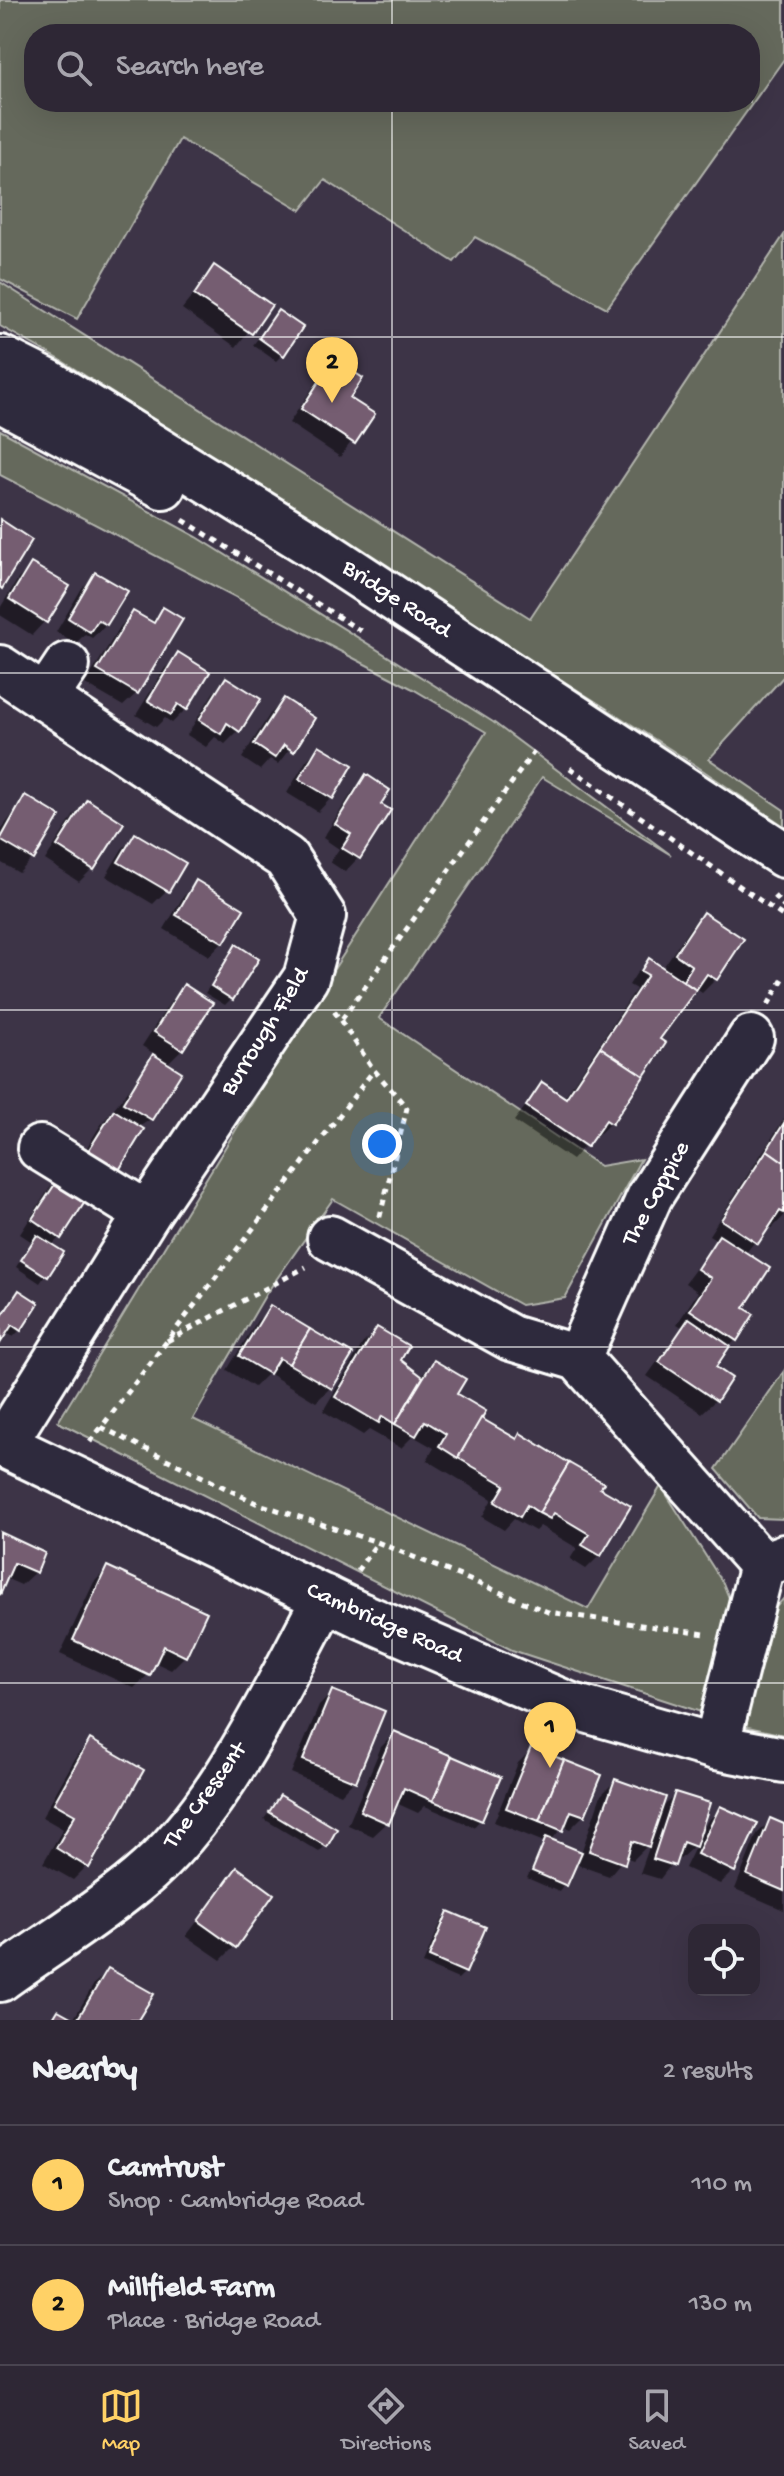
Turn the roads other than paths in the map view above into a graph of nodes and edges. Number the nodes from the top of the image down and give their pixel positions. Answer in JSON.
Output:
{"nodes":[{"id":1,"x":0,"y":358,"type":"edge"},
{"id":2,"x":0,"y":399,"type":"edge"},
{"id":3,"x":0,"y":668,"type":"edge"},
{"id":4,"x":784,"y":855,"type":"edge"},
{"id":5,"x":784,"y":886,"type":"edge"},
{"id":6,"x":753,"y":1039,"type":"dead end"},
{"id":7,"x":40,"y":1148,"type":"dead end"},
{"id":8,"x":147,"y":1214,"type":"junction"},
{"id":9,"x":330,"y":1238,"type":"road end"},
{"id":10,"x":578,"y":1358,"type":"junction"},
{"id":11,"x":1,"y":1444,"type":"edge"},
{"id":12,"x":773,"y":1561,"type":"edge"},
{"id":13,"x":340,"y":1586,"type":"junction"},
{"id":14,"x":716,"y":1747,"type":"junction"},
{"id":15,"x":784,"y":1760,"type":"edge"},
{"id":16,"x":0,"y":1979,"type":"edge"}],
"edges":[{"from":1,"to":4,"type":"street","name":"Bridge Road"},
{"from":2,"to":5,"type":"street","name":"Bridge Road"},
{"from":3,"to":8,"type":"street","name":"Burrough Field"},
{"from":6,"to":10,"type":"street","name":"The Coppice"},
{"from":7,"to":8,"type":"street"},
{"from":8,"to":11,"type":"street","name":"Burrough Field"},
{"from":9,"to":10,"type":"street"},
{"from":10,"to":12,"type":"street"},
{"from":11,"to":13,"type":"street","name":"Cambridge Road"},
{"from":12,"to":14,"type":"street"},
{"from":13,"to":14,"type":"street","name":"Cambridge Road"},
{"from":13,"to":16,"type":"street","name":"The Crescent"},
{"from":14,"to":15,"type":"street","name":"Cambridge Road"}]}
